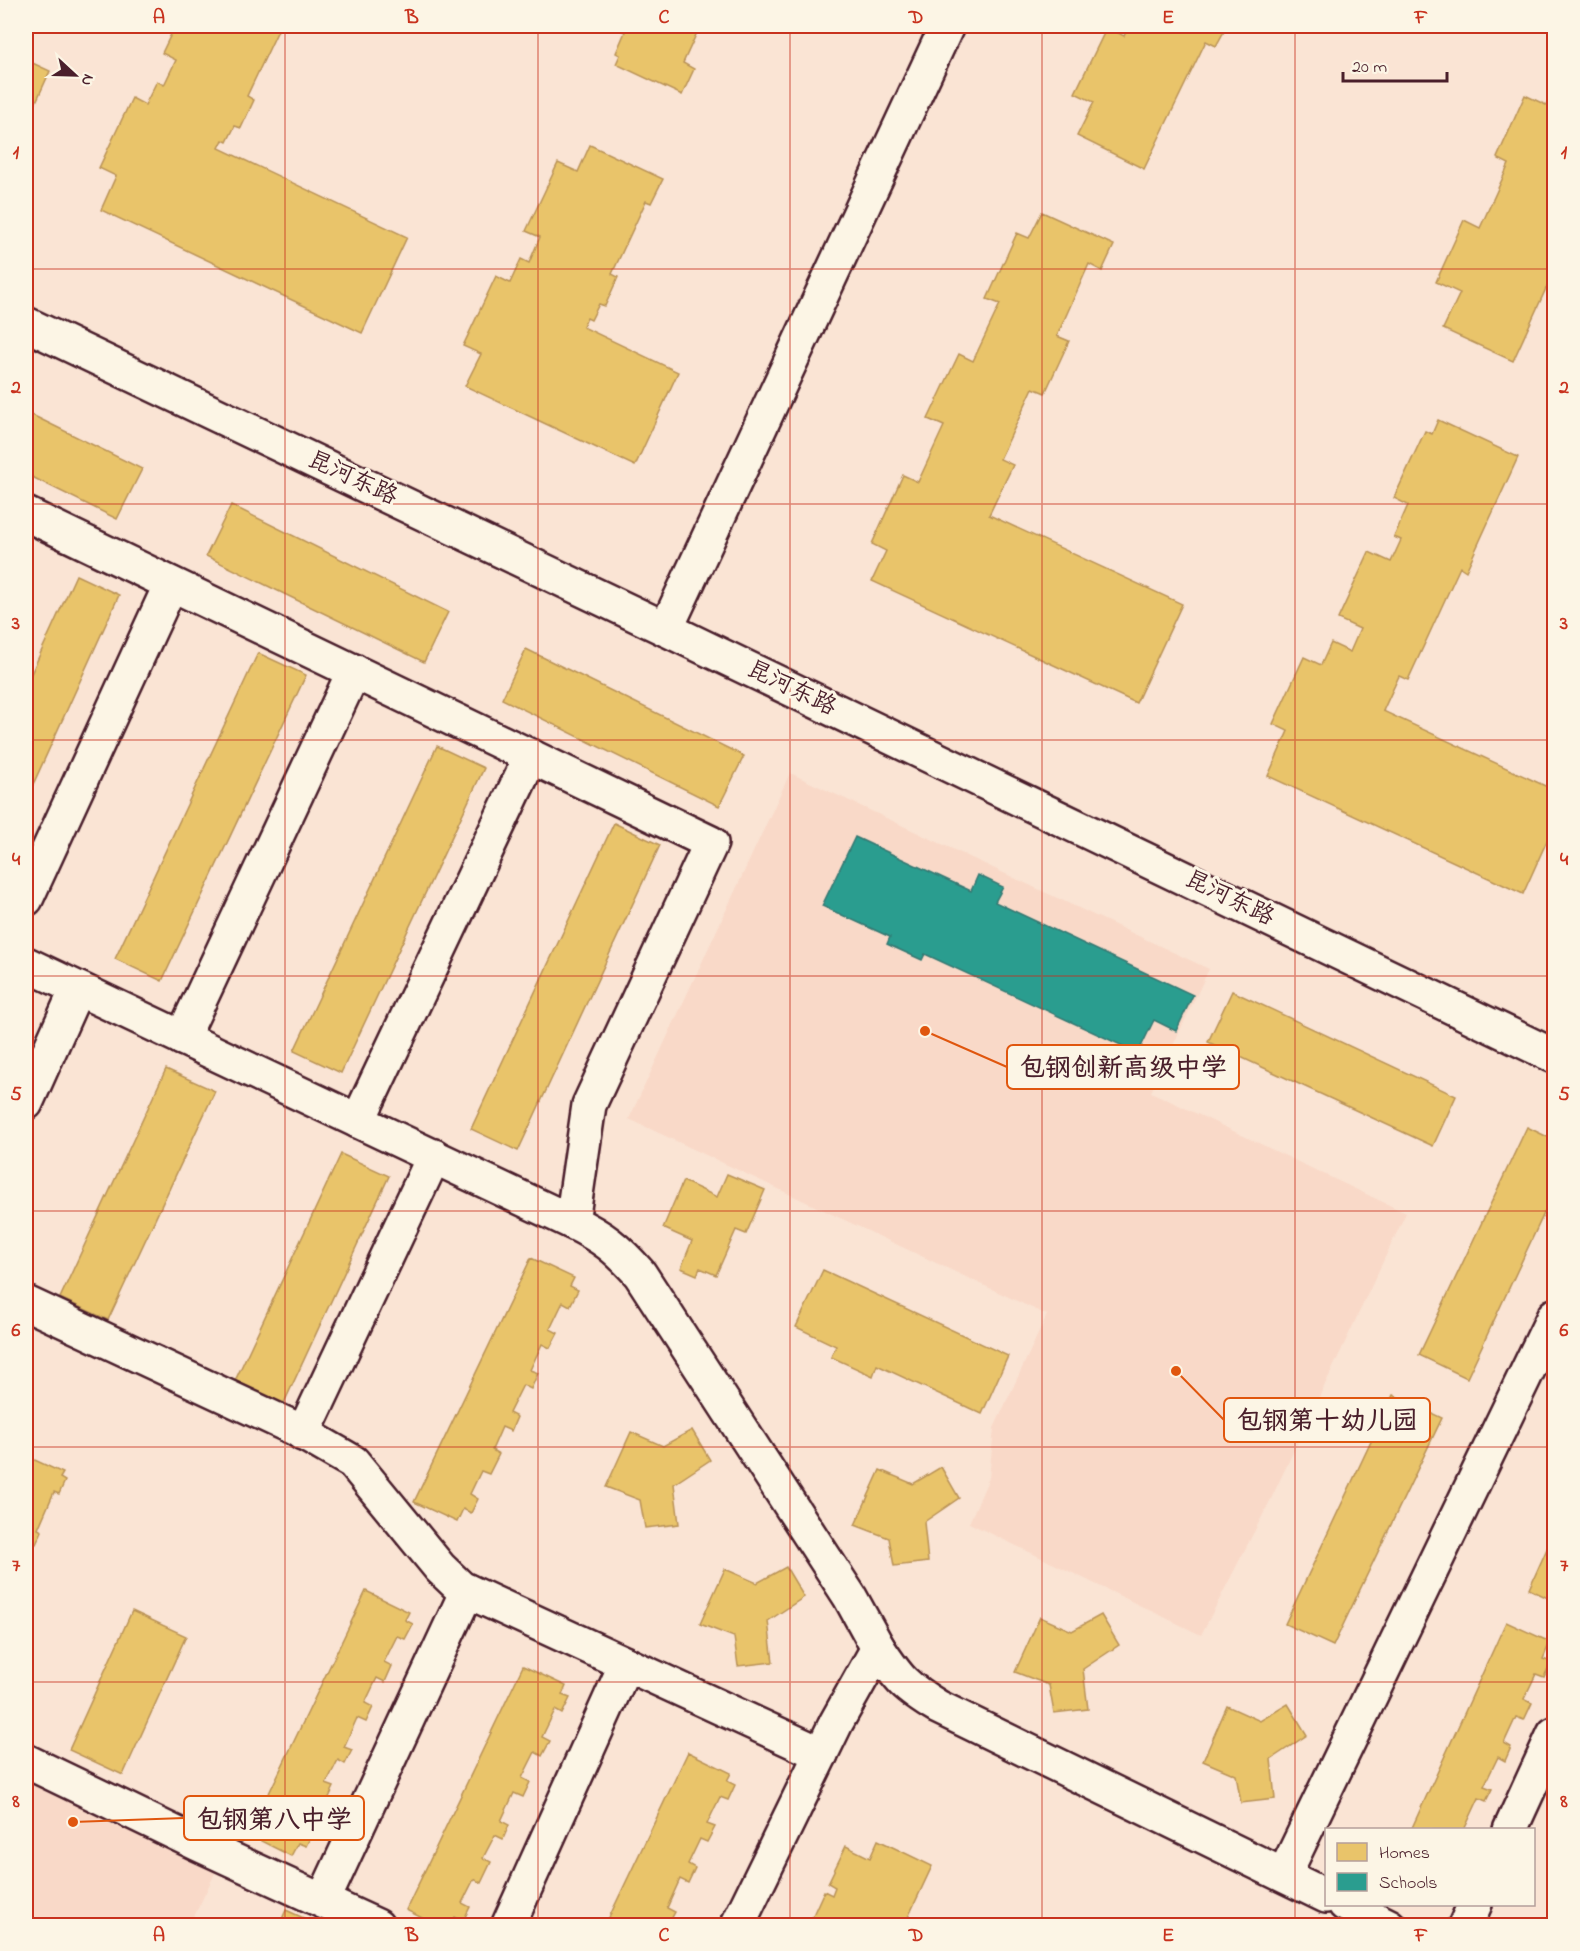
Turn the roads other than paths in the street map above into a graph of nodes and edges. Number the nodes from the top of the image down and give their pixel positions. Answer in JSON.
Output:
{"nodes":[{"id":1,"x":946,"y":26,"type":"edge"},
{"id":2,"x":26,"y":324,"type":"edge"},
{"id":3,"x":26,"y":514,"type":"edge"},
{"id":4,"x":171,"y":584,"type":"junction"},
{"id":5,"x":666,"y":629,"type":"junction"},
{"id":6,"x":354,"y":671,"type":"junction"},
{"id":7,"x":531,"y":756,"type":"junction"},
{"id":8,"x":26,"y":899,"type":"edge"},
{"id":9,"x":26,"y":964,"type":"edge"},
{"id":10,"x":77,"y":988,"type":"junction"},
{"id":11,"x":182,"y":1038,"type":"junction"},
{"id":12,"x":1554,"y":1056,"type":"edge"},
{"id":13,"x":26,"y":1103,"type":"edge"},
{"id":14,"x":358,"y":1120,"type":"junction"},
{"id":15,"x":434,"y":1156,"type":"junction"},
{"id":16,"x":572,"y":1222,"type":"junction"},
{"id":17,"x":26,"y":1303,"type":"edge"},
{"id":18,"x":1554,"y":1316,"type":"edge"},
{"id":19,"x":303,"y":1434,"type":"junction"},
{"id":20,"x":467,"y":1591,"type":"junction"},
{"id":21,"x":878,"y":1648,"type":"junction"},
{"id":22,"x":626,"y":1664,"type":"junction"},
{"id":23,"x":1554,"y":1734,"type":"edge"},
{"id":24,"x":821,"y":1754,"type":"junction"},
{"id":25,"x":26,"y":1761,"type":"edge"},
{"id":26,"x":1511,"y":1828,"type":"edge"},
{"id":27,"x":1284,"y":1875,"type":"junction"},
{"id":28,"x":1325,"y":1896,"type":"edge"},
{"id":29,"x":322,"y":1901,"type":"junction"},
{"id":30,"x":1347,"y":1906,"type":"edge"},
{"id":31,"x":1475,"y":1906,"type":"edge"},
{"id":32,"x":378,"y":1926,"type":"edge"},
{"id":33,"x":508,"y":1926,"type":"edge"},
{"id":34,"x":737,"y":1926,"type":"edge"},
{"id":35,"x":1389,"y":1926,"type":"edge"},
{"id":36,"x":1465,"y":1926,"type":"edge"}],
"edges":[{"from":1,"to":5,"type":"street"},
{"from":2,"to":5,"type":"street","name":"昆河东路"},
{"from":3,"to":4,"type":"street"},
{"from":4,"to":6,"type":"street"},
{"from":4,"to":8,"type":"street"},
{"from":5,"to":12,"type":"street","name":"昆河东路"},
{"from":6,"to":7,"type":"street"},
{"from":6,"to":11,"type":"street"},
{"from":7,"to":14,"type":"street"},
{"from":7,"to":16,"type":"street"},
{"from":9,"to":10,"type":"street"},
{"from":10,"to":11,"type":"street"},
{"from":10,"to":13,"type":"street"},
{"from":11,"to":14,"type":"street"},
{"from":14,"to":15,"type":"street"},
{"from":15,"to":16,"type":"street"},
{"from":15,"to":19,"type":"street"},
{"from":16,"to":21,"type":"street"},
{"from":17,"to":19,"type":"street"},
{"from":18,"to":27,"type":"street"},
{"from":19,"to":20,"type":"street"},
{"from":20,"to":22,"type":"street"},
{"from":20,"to":29,"type":"street"},
{"from":21,"to":24,"type":"street"},
{"from":21,"to":27,"type":"street"},
{"from":22,"to":24,"type":"street"},
{"from":22,"to":33,"type":"street"},
{"from":23,"to":26,"type":"street"},
{"from":24,"to":34,"type":"street"},
{"from":25,"to":29,"type":"street"},
{"from":27,"to":28,"type":"street"},
{"from":29,"to":32,"type":"street"},
{"from":30,"to":35,"type":"street"},
{"from":31,"to":36,"type":"street"}]}
